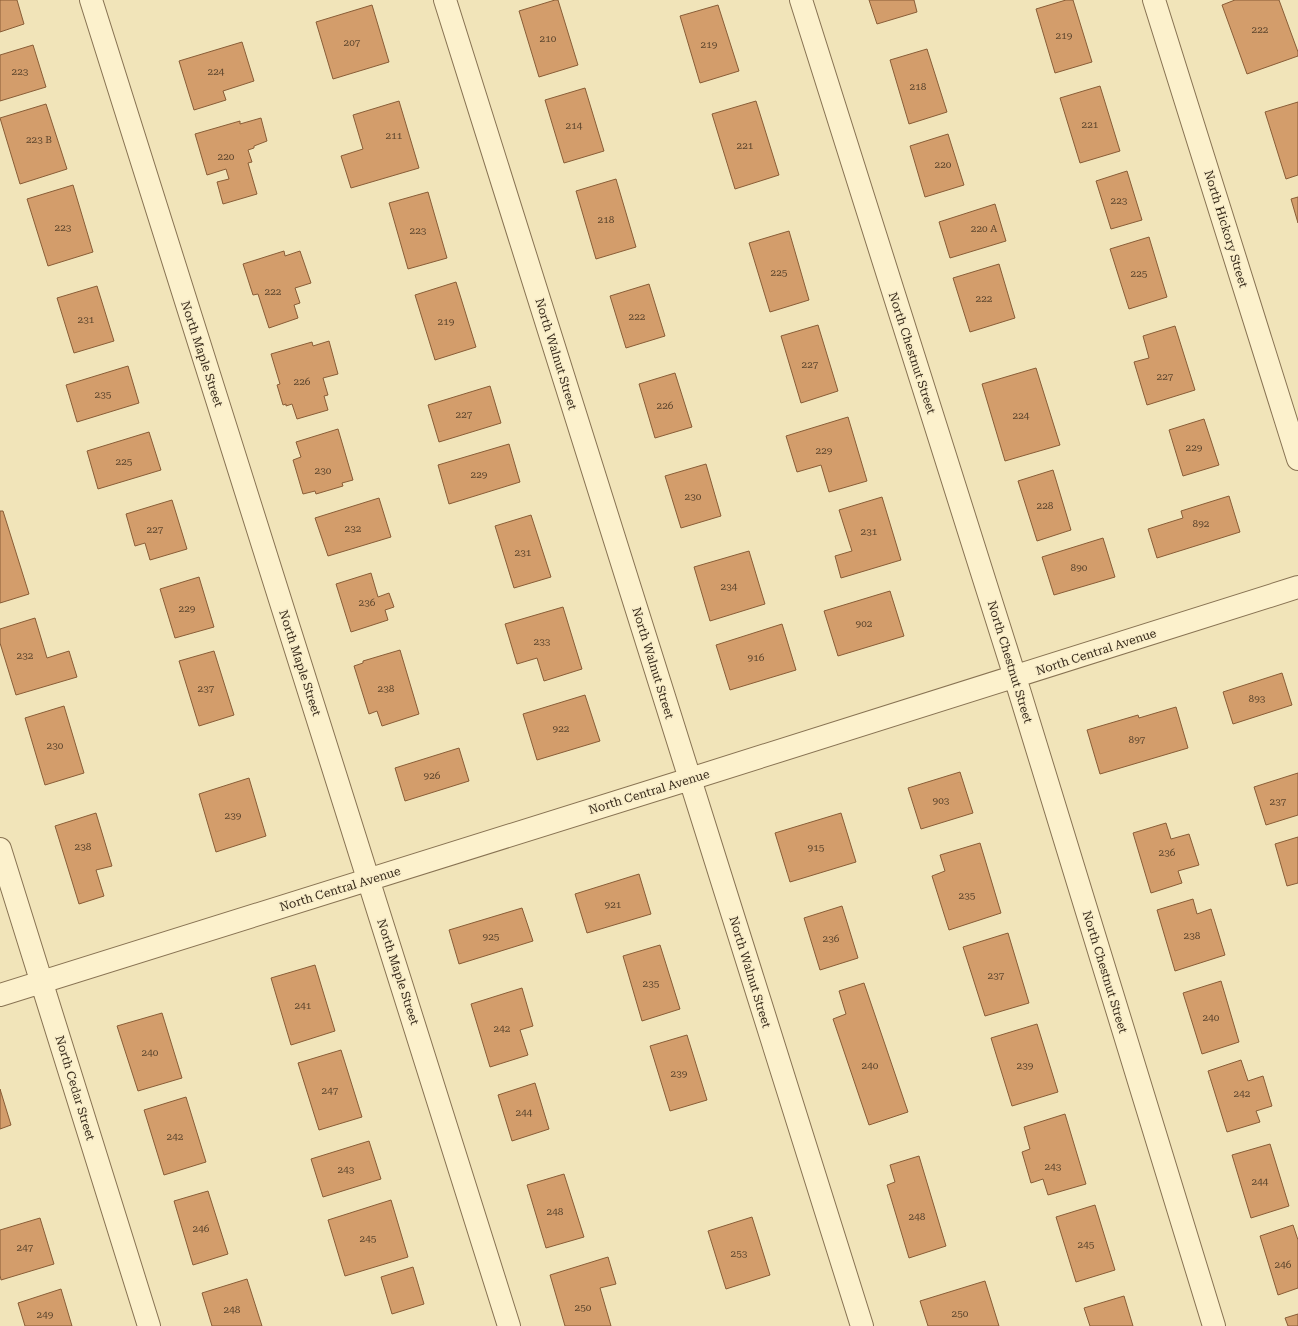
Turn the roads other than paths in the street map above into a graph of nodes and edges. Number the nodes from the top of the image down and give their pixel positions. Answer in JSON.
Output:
{"nodes":[{"id":1,"x":91,"y":0,"type":"edge"},
{"id":2,"x":445,"y":0,"type":"edge"},
{"id":3,"x":801,"y":0,"type":"edge"},
{"id":4,"x":1154,"y":0,"type":"edge"},
{"id":5,"x":1298,"y":459,"type":"edge"},
{"id":6,"x":1298,"y":588,"type":"edge"},
{"id":7,"x":1015,"y":677,"type":"junction"},
{"id":8,"x":690,"y":779,"type":"junction"},
{"id":9,"x":0,"y":850,"type":"edge"},
{"id":10,"x":369,"y":880,"type":"junction"},
{"id":11,"x":42,"y":982,"type":"junction"},
{"id":12,"x":0,"y":995,"type":"edge"},
{"id":13,"x":149,"y":1326,"type":"edge"},
{"id":14,"x":509,"y":1326,"type":"edge"},
{"id":15,"x":862,"y":1326,"type":"edge"},
{"id":16,"x":1214,"y":1326,"type":"edge"}],
"edges":[{"from":1,"to":10,"type":"street","name":"North Maple Street"},
{"from":2,"to":8,"type":"street","name":"North Walnut Street"},
{"from":3,"to":7,"type":"street","name":"North Chestnut Street"},
{"from":4,"to":5,"type":"street","name":"North Hickory Street"},
{"from":6,"to":7,"type":"street","name":"North Central Avenue"},
{"from":7,"to":8,"type":"street","name":"North Central Avenue"},
{"from":7,"to":16,"type":"street","name":"North Chestnut Street"},
{"from":8,"to":10,"type":"street","name":"North Central Avenue"},
{"from":8,"to":15,"type":"street","name":"North Walnut Street"},
{"from":9,"to":11,"type":"street","name":"North Cedar Street"},
{"from":10,"to":11,"type":"street","name":"North Central Avenue"},
{"from":10,"to":14,"type":"street","name":"North Maple Street"},
{"from":11,"to":12,"type":"street","name":"North Central Avenue"},
{"from":11,"to":13,"type":"street","name":"North Cedar Street"}]}
